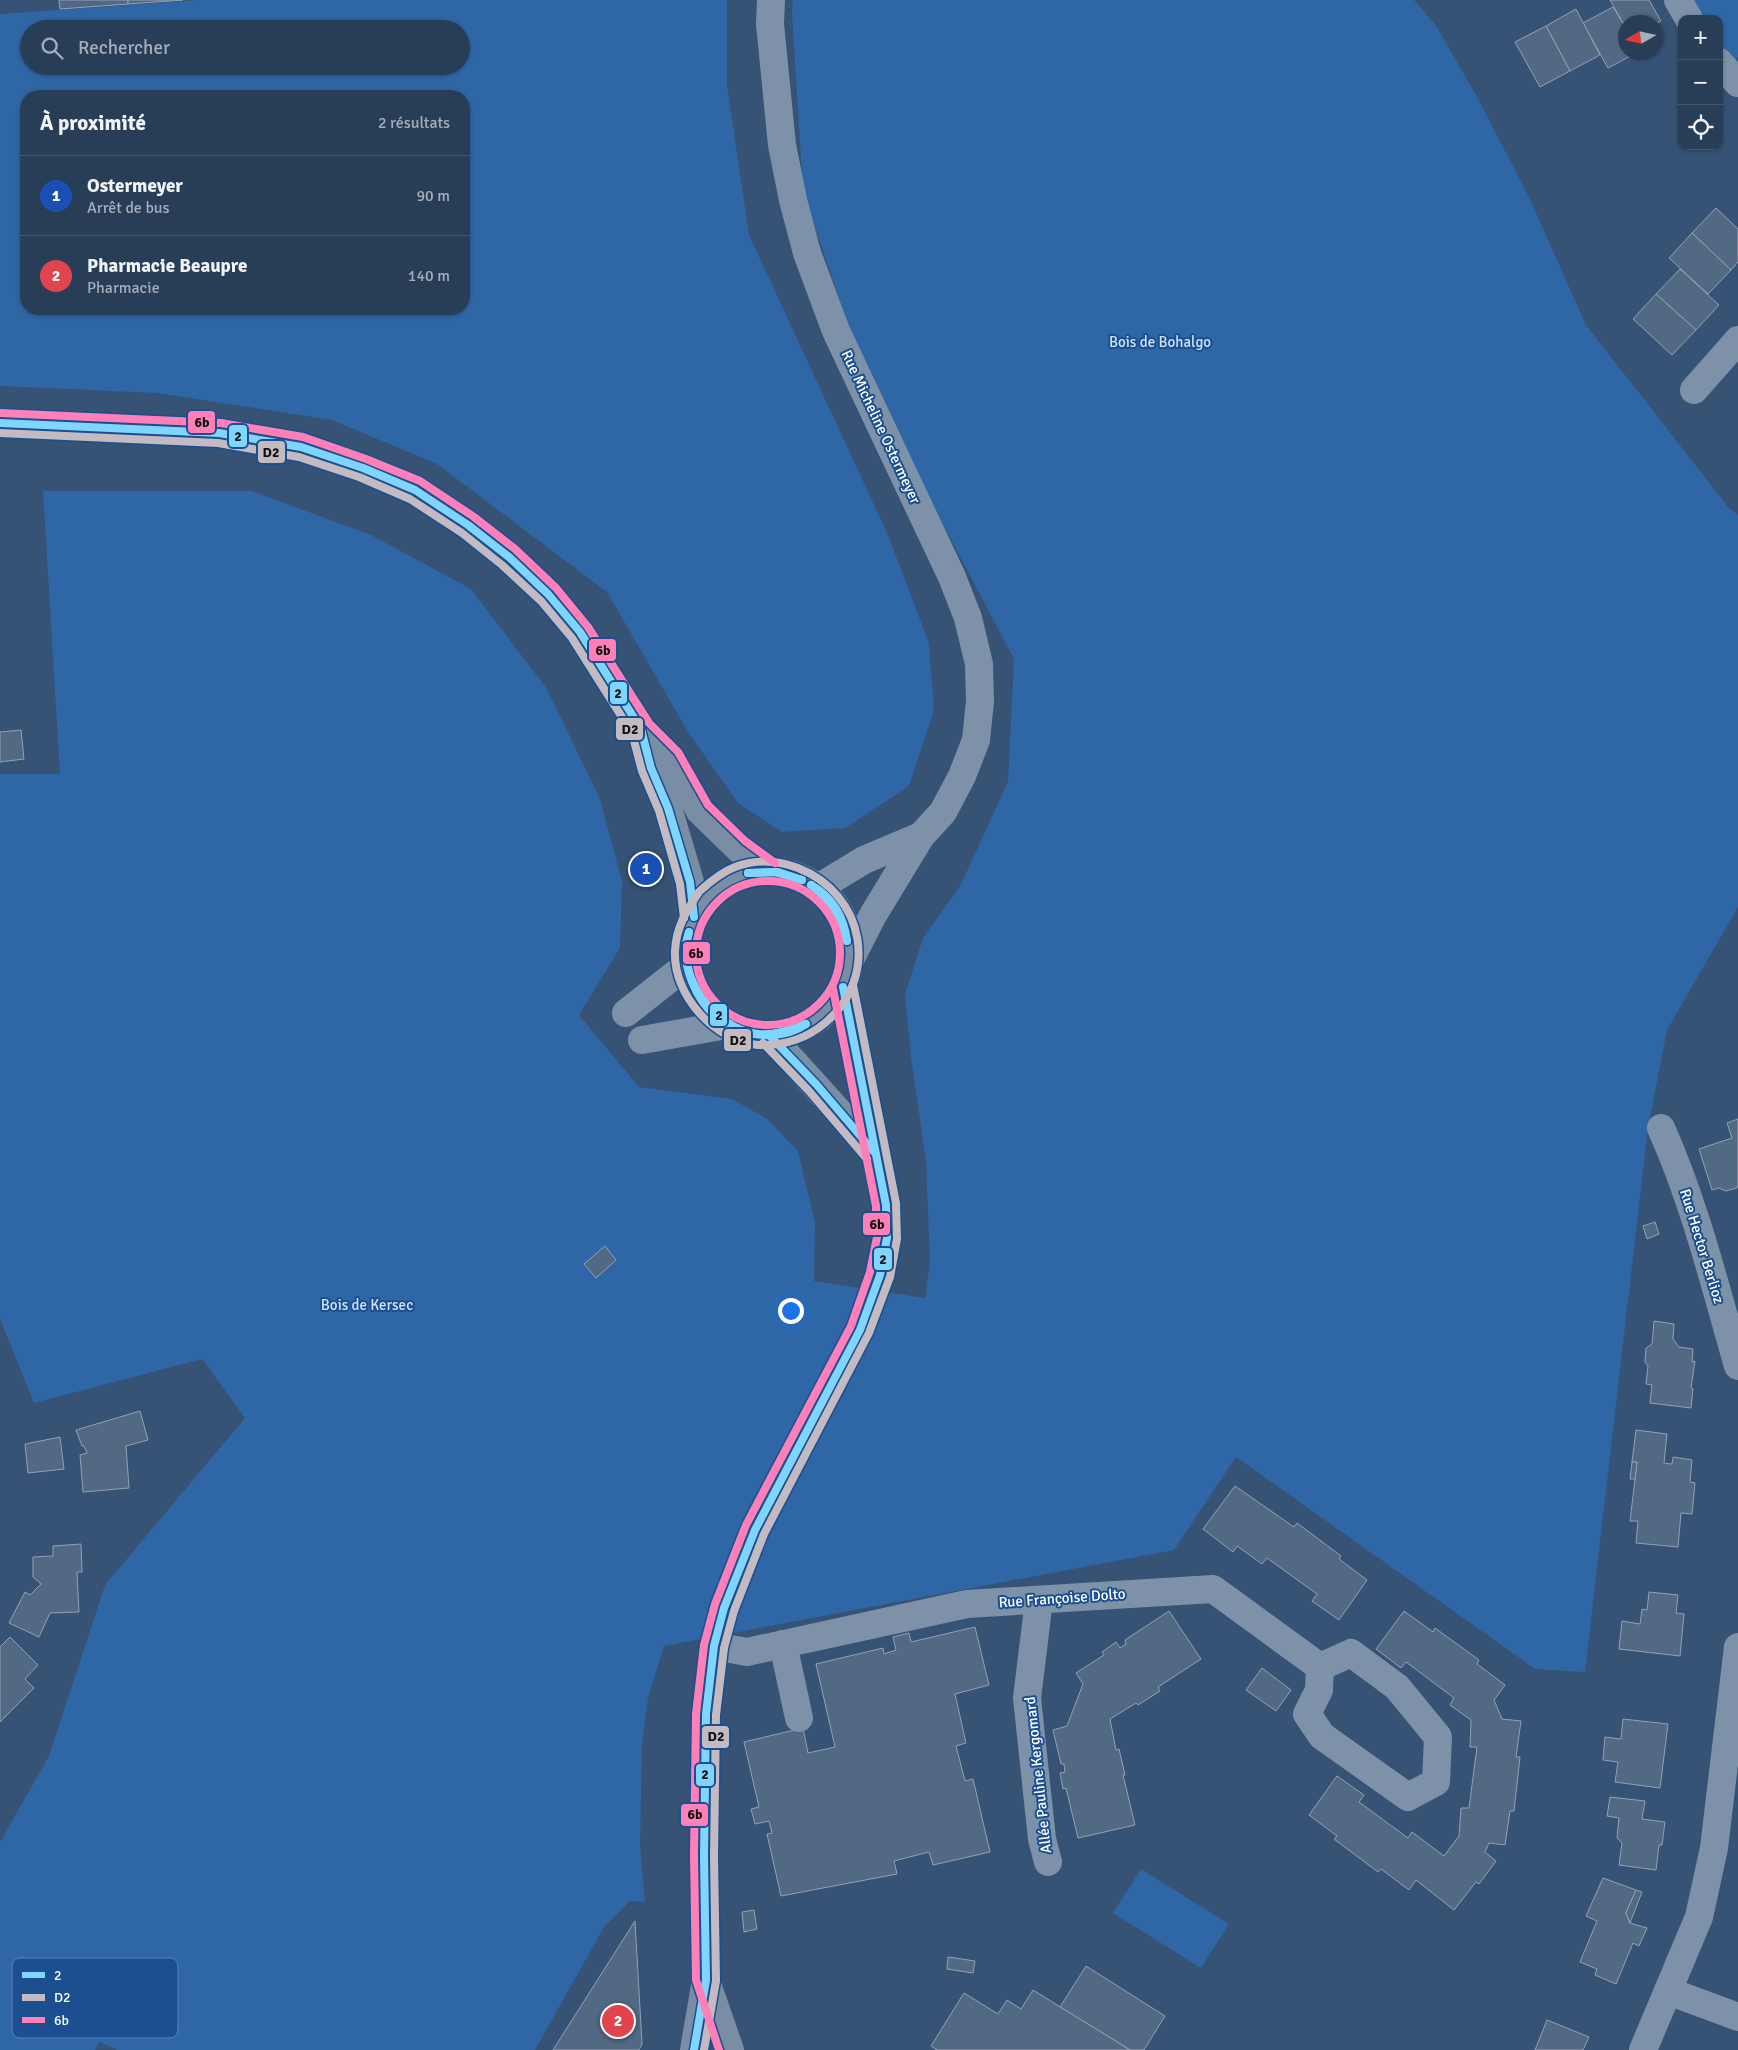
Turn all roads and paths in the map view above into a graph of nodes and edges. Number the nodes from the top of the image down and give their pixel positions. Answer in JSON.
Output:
{"nodes":[{"id":1,"x":771,"y":0,"type":"edge"},
{"id":2,"x":1678,"y":0,"type":"edge"},
{"id":3,"x":1687,"y":15,"type":"edge"},
{"id":4,"x":1723,"y":66,"type":"edge"},
{"id":5,"x":1738,"y":82,"type":"edge"},
{"id":6,"x":1738,"y":340,"type":"edge"},
{"id":7,"x":1694,"y":390,"type":"dead end"},
{"id":8,"x":0,"y":423,"type":"edge"},
{"id":9,"x":641,"y":729,"type":"junction"},
{"id":10,"x":921,"y":836,"type":"junction"},
{"id":11,"x":769,"y":871,"type":"junction"},
{"id":12,"x":818,"y":888,"type":"junction"},
{"id":13,"x":694,"y":917,"type":"junction"},
{"id":14,"x":850,"y":960,"type":"junction"},
{"id":15,"x":687,"y":965,"type":"junction"},
{"id":16,"x":843,"y":987,"type":"junction"},
{"id":17,"x":626,"y":1013,"type":"dead end"},
{"id":18,"x":727,"y":1025,"type":"junction"},
{"id":19,"x":770,"y":1036,"type":"junction"},
{"id":20,"x":642,"y":1040,"type":"dead end"},
{"id":21,"x":1661,"y":1128,"type":"dead end"},
{"id":22,"x":874,"y":1151,"type":"junction"},
{"id":23,"x":1738,"y":1366,"type":"edge"},
{"id":24,"x":1039,"y":1600,"type":"junction"},
{"id":25,"x":783,"y":1644,"type":"junction"},
{"id":26,"x":714,"y":1646,"type":"junction"},
{"id":27,"x":1738,"y":1647,"type":"edge"},
{"id":28,"x":1320,"y":1667,"type":"junction"},
{"id":29,"x":799,"y":1718,"type":"dead end"},
{"id":30,"x":1727,"y":1829,"type":"edge"},
{"id":31,"x":1048,"y":1862,"type":"dead end"},
{"id":32,"x":706,"y":1980,"type":"junction"},
{"id":33,"x":1668,"y":1990,"type":"junction"},
{"id":34,"x":1738,"y":2017,"type":"edge"},
{"id":35,"x":694,"y":2050,"type":"edge"},
{"id":36,"x":730,"y":2050,"type":"edge"},
{"id":37,"x":1643,"y":2050,"type":"edge"}],
"edges":[{"from":1,"to":10,"type":"street","name":"Rue Micheline Ostermeyer"},
{"from":2,"to":3,"type":"street"},
{"from":4,"to":5,"type":"street"},
{"from":6,"to":7,"type":"street"},
{"from":8,"to":9,"type":"street"},
{"from":9,"to":11,"type":"street"},
{"from":9,"to":13,"type":"street"},
{"from":10,"to":12,"type":"street","name":"Rue Micheline Ostermeyer"},
{"from":10,"to":14,"type":"street","name":"Rue Micheline Ostermeyer"},
{"from":11,"to":12,"type":"street"},
{"from":11,"to":13,"type":"street"},
{"from":12,"to":14,"type":"street"},
{"from":13,"to":15,"type":"street"},
{"from":14,"to":16,"type":"street"},
{"from":15,"to":17,"type":"street"},
{"from":15,"to":18,"type":"street"},
{"from":16,"to":19,"type":"street"},
{"from":16,"to":22,"type":"street"},
{"from":18,"to":19,"type":"street"},
{"from":18,"to":20,"type":"street"},
{"from":19,"to":22,"type":"street"},
{"from":21,"to":23,"type":"street","name":"Rue Hector Berlioz"},
{"from":22,"to":26,"type":"street"},
{"from":24,"to":25,"type":"street","name":"Rue Françoise Dolto"},
{"from":24,"to":28,"type":"street","name":"Rue Françoise Dolto"},
{"from":24,"to":31,"type":"street","name":"Allée Pauline Kergomard"},
{"from":25,"to":26,"type":"street","name":"Rue Françoise Dolto"},
{"from":25,"to":29,"type":"street"},
{"from":26,"to":32,"type":"street"},
{"from":27,"to":30,"type":"street"},
{"from":28,"to":28,"type":"street"},
{"from":30,"to":33,"type":"street"},
{"from":32,"to":35,"type":"street"},
{"from":32,"to":36,"type":"street"},
{"from":33,"to":34,"type":"street"},
{"from":33,"to":37,"type":"street"}]}
